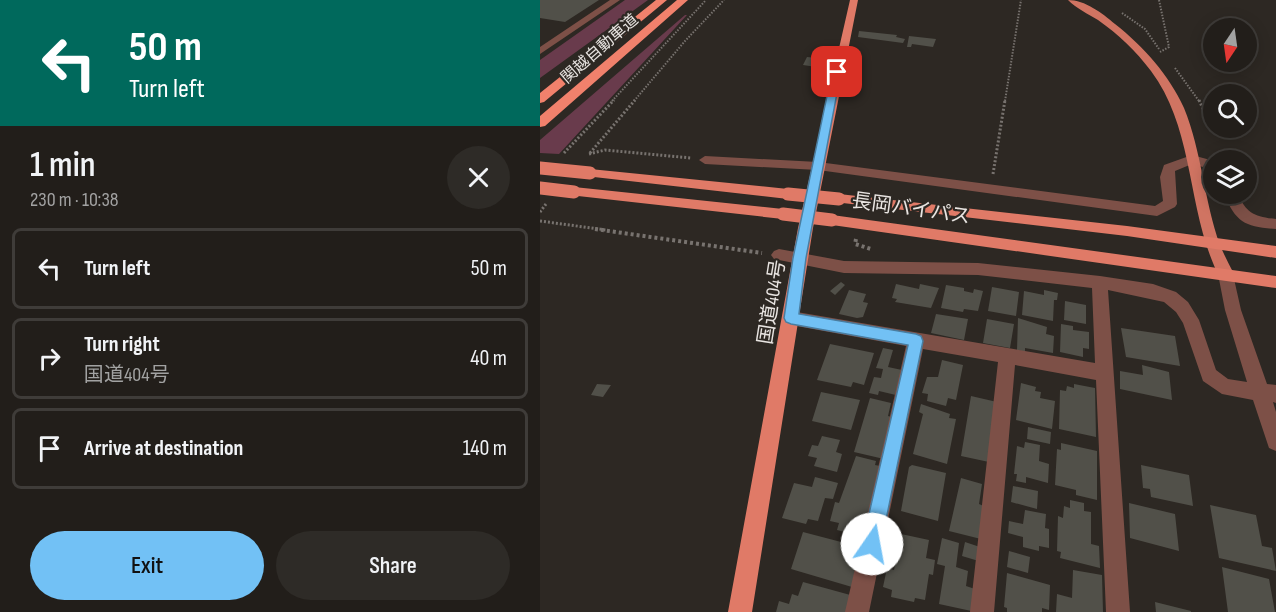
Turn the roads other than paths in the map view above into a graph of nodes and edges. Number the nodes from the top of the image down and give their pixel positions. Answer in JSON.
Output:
{"nodes":[{"id":1,"x":616,"y":0,"type":"edge"},
{"id":2,"x":661,"y":0,"type":"edge"},
{"id":3,"x":683,"y":0,"type":"edge"},
{"id":4,"x":854,"y":0,"type":"edge"},
{"id":5,"x":1072,"y":0,"type":"edge"},
{"id":6,"x":540,"y":51,"type":"edge"},
{"id":7,"x":540,"y":91,"type":"edge"},
{"id":8,"x":540,"y":99,"type":"edge"},
{"id":9,"x":540,"y":123,"type":"edge"},
{"id":10,"x":1192,"y":159,"type":"junction"},
{"id":11,"x":705,"y":160,"type":"road end"},
{"id":12,"x":1203,"y":162,"type":"edge"},
{"id":13,"x":818,"y":166,"type":"junction"},
{"id":14,"x":540,"y":168,"type":"edge"},
{"id":15,"x":540,"y":188,"type":"edge"},
{"id":16,"x":1234,"y":204,"type":"edge"},
{"id":17,"x":1276,"y":225,"type":"edge"},
{"id":18,"x":1211,"y":243,"type":"junction"},
{"id":19,"x":1276,"y":252,"type":"edge"},
{"id":20,"x":779,"y":255,"type":"road end"},
{"id":21,"x":799,"y":258,"type":"junction"},
{"id":22,"x":1226,"y":274,"type":"junction"},
{"id":23,"x":1100,"y":282,"type":"junction"},
{"id":24,"x":1276,"y":282,"type":"edge"},
{"id":25,"x":791,"y":318,"type":"junction"},
{"id":26,"x":916,"y":341,"type":"junction"},
{"id":27,"x":1007,"y":357,"type":"junction"},
{"id":28,"x":1106,"y":373,"type":"junction"},
{"id":29,"x":1268,"y":393,"type":"edge"},
{"id":30,"x":1276,"y":441,"type":"edge"},
{"id":31,"x":740,"y":612,"type":"edge"},
{"id":32,"x":857,"y":612,"type":"edge"},
{"id":33,"x":982,"y":612,"type":"edge"},
{"id":34,"x":1118,"y":612,"type":"edge"}],
"edges":[{"from":1,"to":6,"type":"street"},
{"from":2,"to":7,"type":"highway"},
{"from":2,"to":8,"type":"highway","name":"関越自動車道"},
{"from":3,"to":9,"type":"highway","name":"関越自動車道"},
{"from":4,"to":13,"type":"highway","name":"国道404号"},
{"from":5,"to":10,"type":"main road"},
{"from":10,"to":12,"type":"street"},
{"from":10,"to":13,"type":"street"},
{"from":10,"to":18,"type":"main road"},
{"from":11,"to":13,"type":"street"},
{"from":13,"to":21,"type":"highway","name":"国道404号"},
{"from":14,"to":18,"type":"highway","name":"長岡バイパス","bridge":true},
{"from":15,"to":22,"type":"highway","name":"長岡バイパス","bridge":true},
{"from":16,"to":17,"type":"street"},
{"from":18,"to":19,"type":"highway","name":"長岡バイパス"},
{"from":18,"to":22,"type":"main road"},
{"from":20,"to":21,"type":"street"},
{"from":21,"to":23,"type":"street"},
{"from":21,"to":25,"type":"highway","name":"国道404号"},
{"from":22,"to":24,"type":"highway","name":"長岡バイパス"},
{"from":22,"to":29,"type":"street"},
{"from":23,"to":28,"type":"street"},
{"from":23,"to":29,"type":"street"},
{"from":25,"to":26,"type":"street"},
{"from":25,"to":31,"type":"highway","name":"国道404号"},
{"from":26,"to":27,"type":"street"},
{"from":26,"to":32,"type":"street"},
{"from":27,"to":28,"type":"street"},
{"from":27,"to":33,"type":"street"},
{"from":28,"to":34,"type":"street"},
{"from":29,"to":30,"type":"street"}]}
